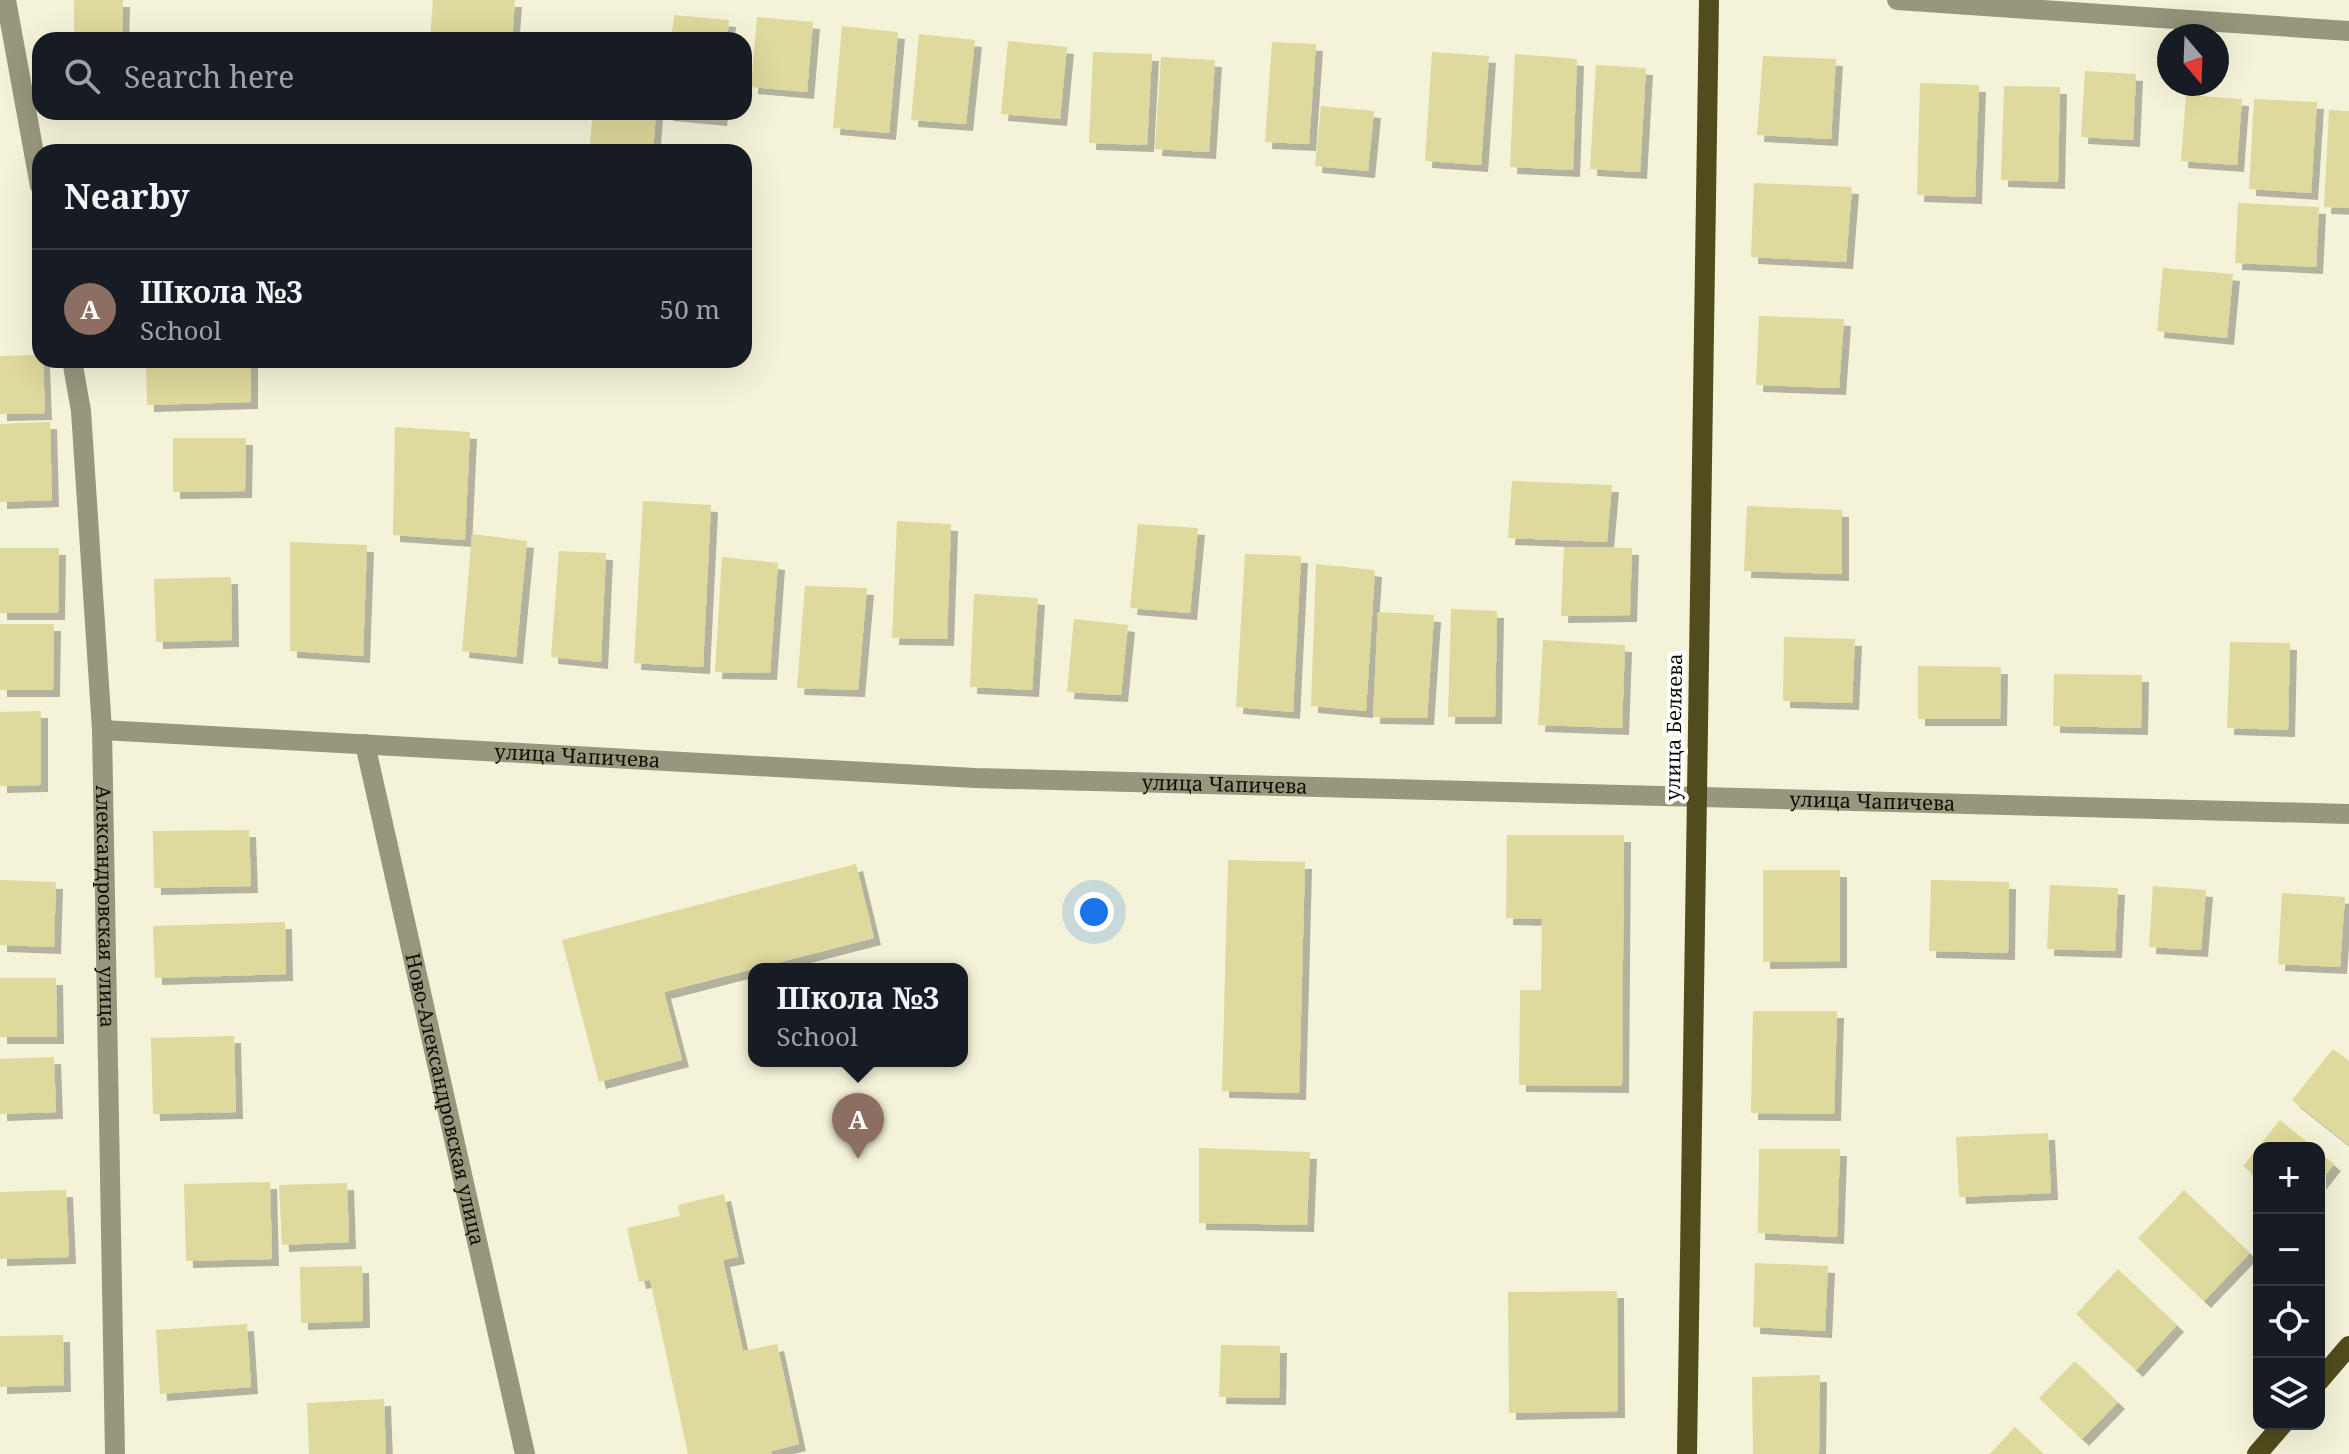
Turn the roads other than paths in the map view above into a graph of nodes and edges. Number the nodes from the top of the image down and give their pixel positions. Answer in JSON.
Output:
{"nodes":[{"id":1,"x":6,"y":0,"type":"edge"},
{"id":2,"x":1709,"y":0,"type":"edge"},
{"id":3,"x":1897,"y":0,"type":"edge"},
{"id":4,"x":2349,"y":31,"type":"edge"},
{"id":5,"x":32,"y":144,"type":"edge"},
{"id":6,"x":73,"y":368,"type":"edge"},
{"id":7,"x":102,"y":730,"type":"junction"},
{"id":8,"x":365,"y":744,"type":"junction"},
{"id":9,"x":1697,"y":799,"type":"junction"},
{"id":10,"x":2349,"y":814,"type":"edge"},
{"id":11,"x":2349,"y":1346,"type":"edge"},
{"id":12,"x":2325,"y":1374,"type":"edge"},
{"id":13,"x":2278,"y":1430,"type":"edge"},
{"id":14,"x":115,"y":1454,"type":"edge"},
{"id":15,"x":525,"y":1454,"type":"edge"},
{"id":16,"x":1687,"y":1454,"type":"edge"},
{"id":17,"x":2257,"y":1454,"type":"edge"}],
"edges":[{"from":1,"to":5,"type":"street"},
{"from":2,"to":9,"type":"main road","name":"улица Беляева"},
{"from":3,"to":4,"type":"street"},
{"from":6,"to":7,"type":"street","name":"Александровская улица"},
{"from":7,"to":8,"type":"street","name":"улица Чапичева"},
{"from":7,"to":14,"type":"street","name":"Александровская улица"},
{"from":8,"to":9,"type":"street","name":"улица Чапичева"},
{"from":8,"to":15,"type":"street","name":"Ново-Александровская улица"},
{"from":9,"to":10,"type":"street","name":"улица Чапичева"},
{"from":9,"to":16,"type":"main road","name":"улица Беляева"},
{"from":11,"to":12,"type":"main road"},
{"from":13,"to":17,"type":"main road"}]}
